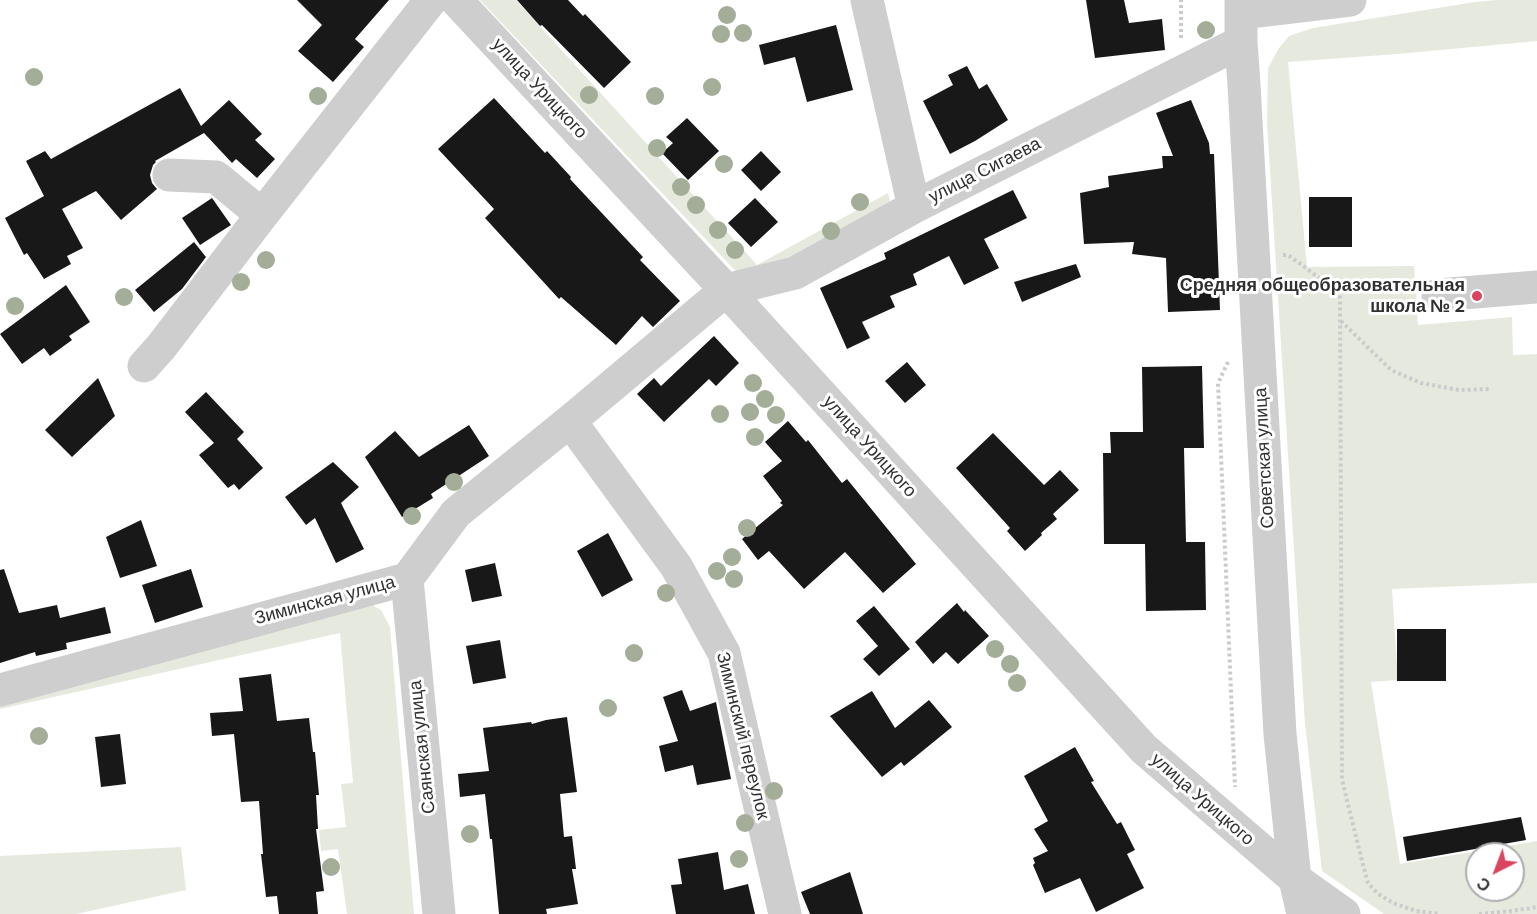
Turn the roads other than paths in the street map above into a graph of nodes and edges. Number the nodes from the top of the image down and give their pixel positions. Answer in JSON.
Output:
{"nodes":[{"id":1,"x":431,"y":0,"type":"edge"},
{"id":2,"x":456,"y":0,"type":"edge"},
{"id":3,"x":867,"y":0,"type":"edge"},
{"id":4,"x":1350,"y":0,"type":"edge"},
{"id":5,"x":1241,"y":18,"type":"edge"},
{"id":6,"x":169,"y":175,"type":"dead end"},
{"id":7,"x":914,"y":207,"type":"junction"},
{"id":8,"x":262,"y":215,"type":"junction"},
{"id":9,"x":1537,"y":287,"type":"edge"},
{"id":10,"x":726,"y":290,"type":"junction"},
{"id":11,"x":1438,"y":295,"type":"dead end"},
{"id":12,"x":144,"y":366,"type":"dead end"},
{"id":13,"x":570,"y":421,"type":"junction"},
{"id":14,"x":407,"y":579,"type":"junction"},
{"id":15,"x":0,"y":690,"type":"edge"},
{"id":16,"x":1294,"y":879,"type":"junction"},
{"id":17,"x":439,"y":914,"type":"edge"},
{"id":18,"x":785,"y":914,"type":"edge"},
{"id":19,"x":1303,"y":914,"type":"edge"},
{"id":20,"x":1344,"y":914,"type":"edge"}],
"edges":[{"from":1,"to":8,"type":"street"},
{"from":2,"to":10,"type":"street","name":"улица Урицкого"},
{"from":3,"to":7,"type":"street"},
{"from":4,"to":5,"type":"street","name":"улица Сигаева"},
{"from":5,"to":7,"type":"street","name":"улица Сигаева"},
{"from":5,"to":16,"type":"street","name":"Советская улица"},
{"from":6,"to":8,"type":"street"},
{"from":7,"to":10,"type":"street","name":"улица Сигаева"},
{"from":8,"to":12,"type":"street"},
{"from":9,"to":11,"type":"street"},
{"from":10,"to":13,"type":"street","name":"Зиминская улица"},
{"from":10,"to":16,"type":"street","name":"улица Урицкого"},
{"from":13,"to":14,"type":"street","name":"Зиминская улица"},
{"from":13,"to":18,"type":"street","name":"Зиминский переулок"},
{"from":14,"to":15,"type":"street","name":"Зиминская улица"},
{"from":14,"to":17,"type":"street","name":"Саянская улица"},
{"from":16,"to":19,"type":"street","name":"Советская улица"},
{"from":16,"to":20,"type":"street","name":"улица Урицкого"}]}
